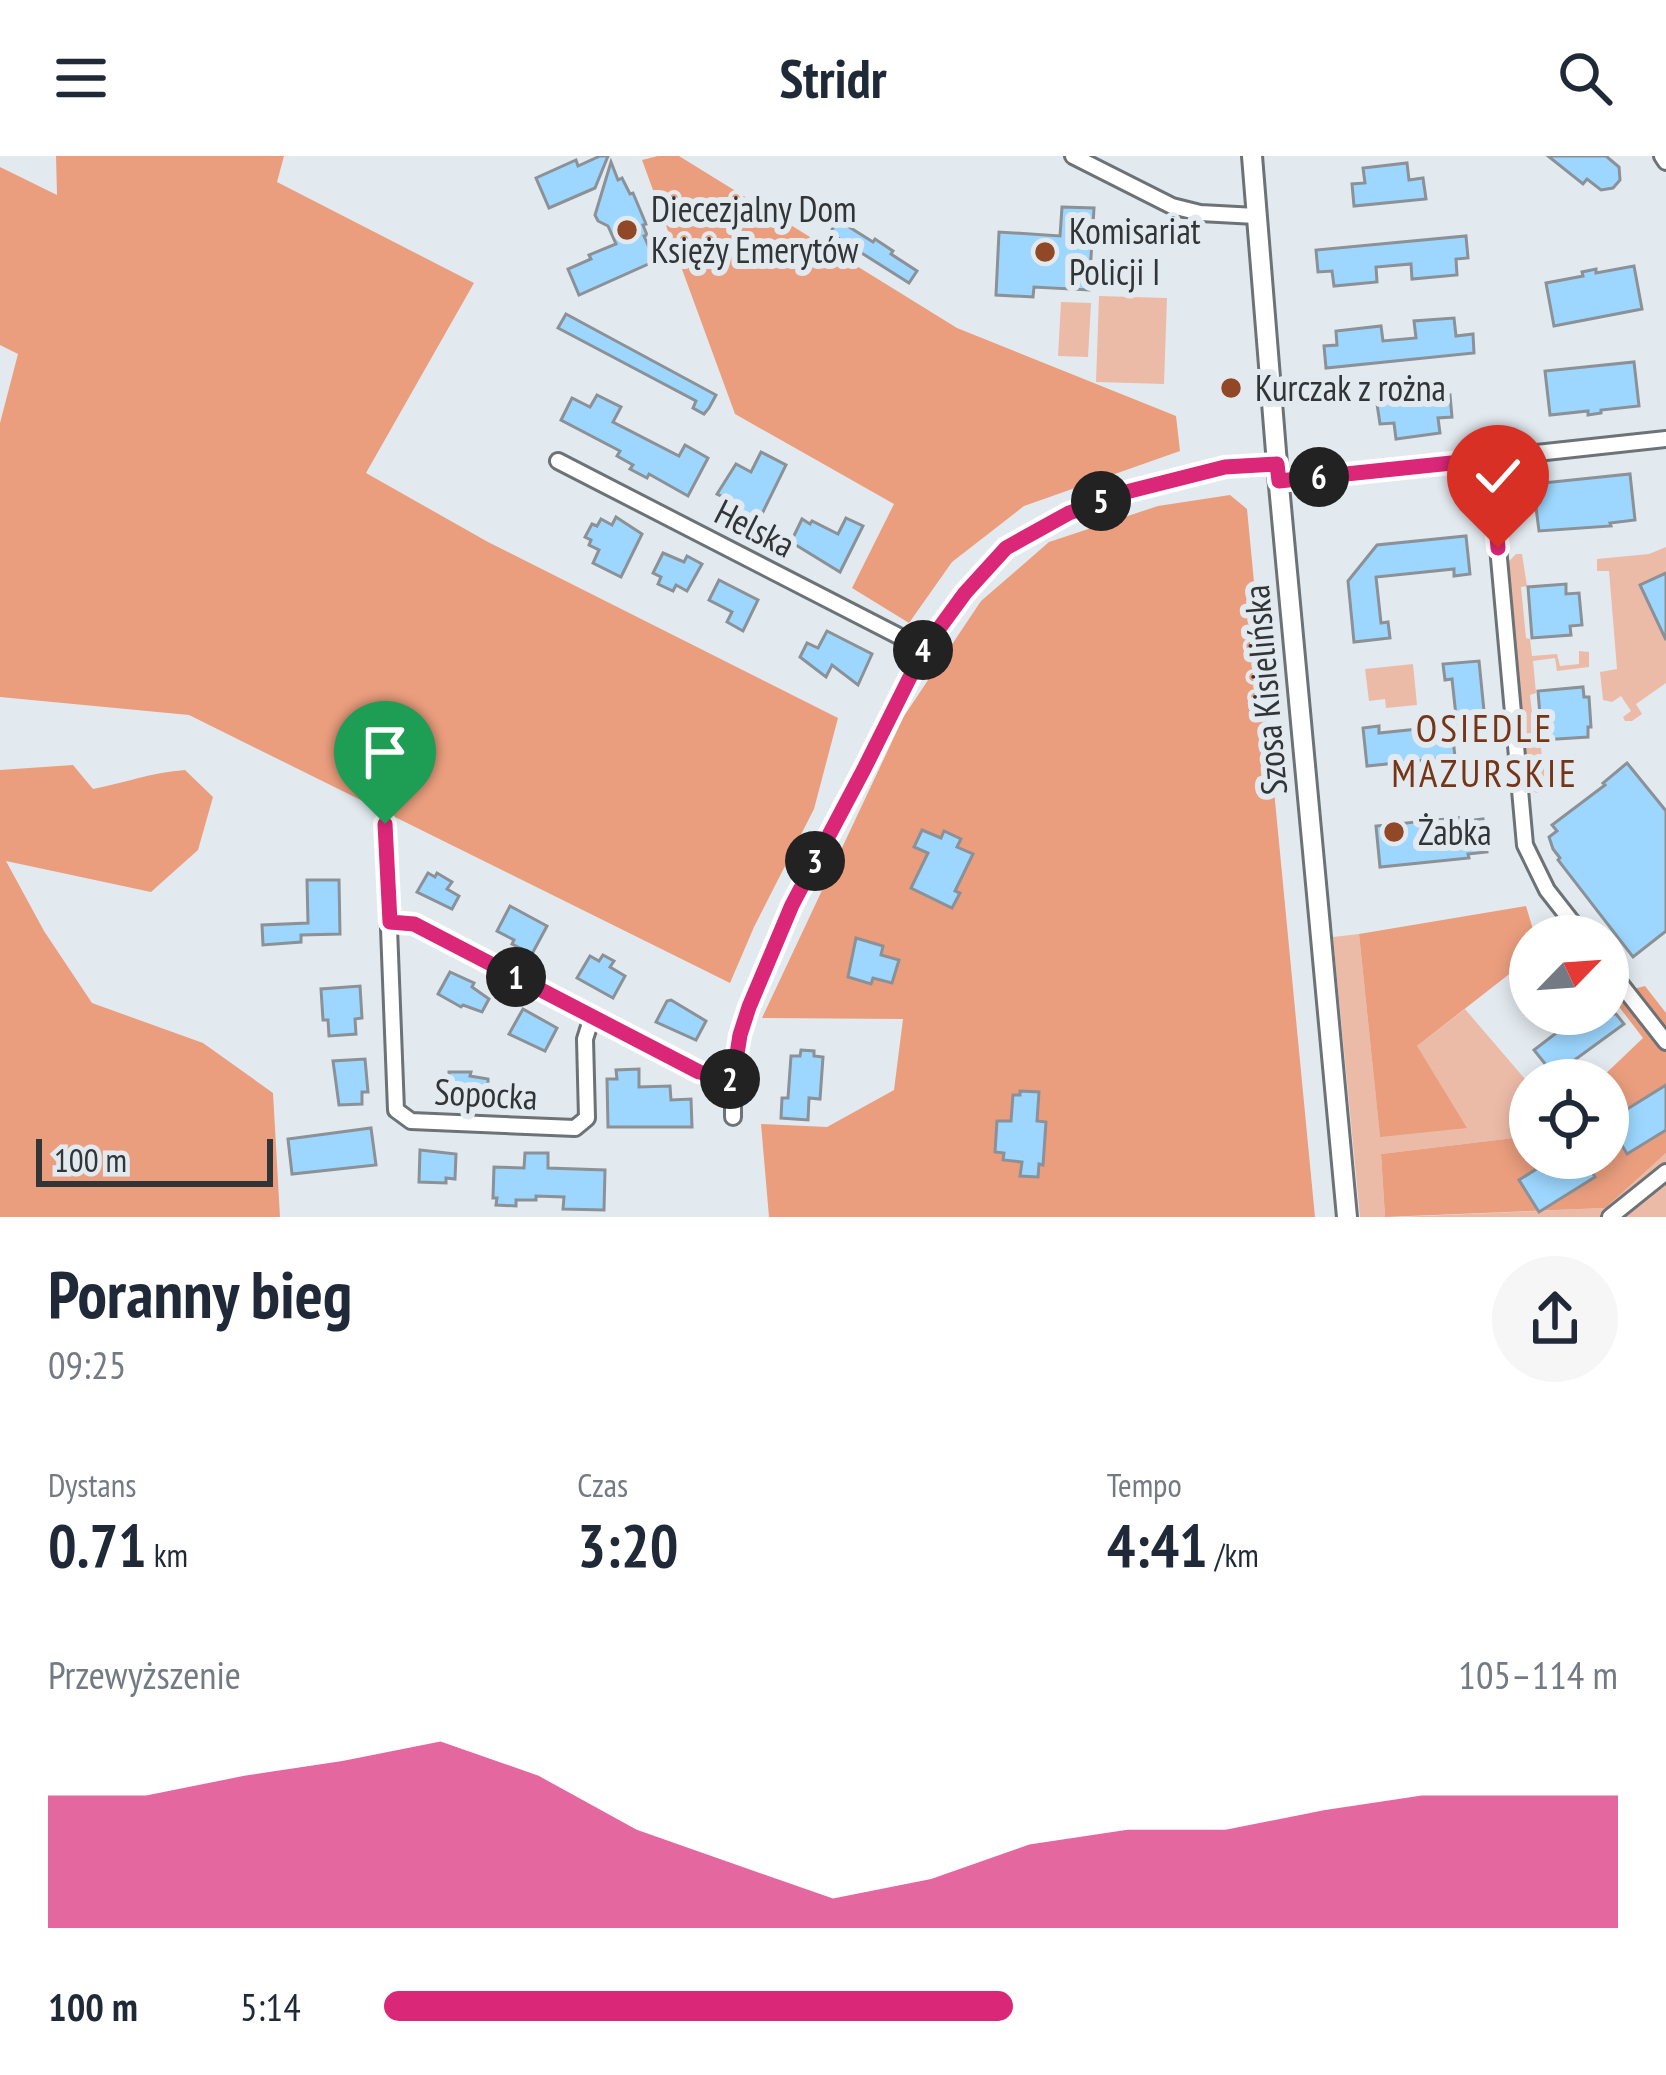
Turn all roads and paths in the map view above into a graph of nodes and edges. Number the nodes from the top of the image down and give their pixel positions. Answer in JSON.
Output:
{"nodes":[{"id":1,"x":1073,"y":156,"type":"edge"},
{"id":2,"x":1252,"y":156,"type":"edge"},
{"id":3,"x":1256,"y":216,"type":"junction"},
{"id":4,"x":1666,"y":439,"type":"edge"},
{"id":5,"x":1490,"y":459,"type":"junction"},
{"id":6,"x":558,"y":461,"type":"dead end"},
{"id":7,"x":1278,"y":473,"type":"junction"},
{"id":8,"x":924,"y":649,"type":"junction"},
{"id":9,"x":385,"y":824,"type":"dead end"},
{"id":10,"x":1567,"y":915,"type":"edge"},
{"id":11,"x":390,"y":922,"type":"junction"},
{"id":12,"x":1629,"y":995,"type":"edge"},
{"id":13,"x":592,"y":1017,"type":"junction"},
{"id":14,"x":1666,"y":1042,"type":"edge"},
{"id":15,"x":733,"y":1079,"type":"junction"},
{"id":16,"x":733,"y":1117,"type":"dead end"},
{"id":17,"x":1666,"y":1172,"type":"edge"},
{"id":18,"x":1348,"y":1217,"type":"edge"},
{"id":19,"x":1610,"y":1217,"type":"edge"}],
"edges":[{"from":1,"to":3,"type":"street"},
{"from":2,"to":3,"type":"street","name":"Szosa Kisielińska"},
{"from":3,"to":7,"type":"street","name":"Szosa Kisielińska"},
{"from":4,"to":5,"type":"street"},
{"from":5,"to":7,"type":"street"},
{"from":5,"to":10,"type":"street"},
{"from":6,"to":8,"type":"street","name":"Helska"},
{"from":7,"to":8,"type":"street"},
{"from":7,"to":18,"type":"street","name":"Szosa Kisielińska"},
{"from":8,"to":15,"type":"street"},
{"from":9,"to":11,"type":"street","name":"Sopocka"},
{"from":11,"to":13,"type":"street"},
{"from":11,"to":13,"type":"street","name":"Sopocka"},
{"from":12,"to":14,"type":"street"},
{"from":13,"to":15,"type":"street"},
{"from":15,"to":16,"type":"street"},
{"from":17,"to":19,"type":"street"}]}
